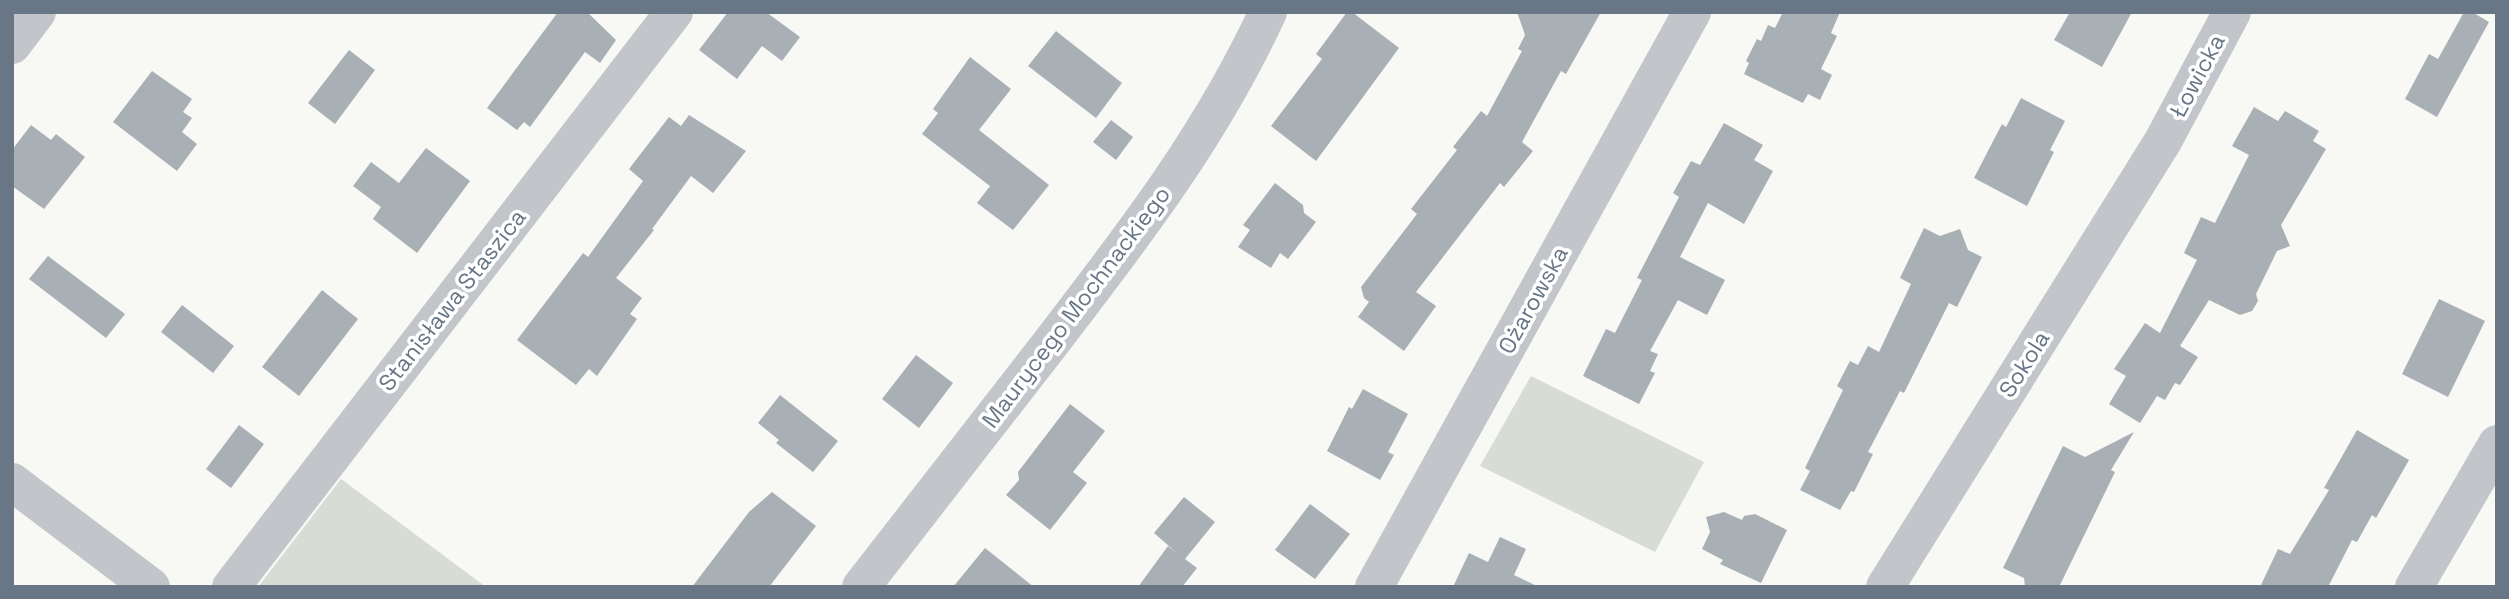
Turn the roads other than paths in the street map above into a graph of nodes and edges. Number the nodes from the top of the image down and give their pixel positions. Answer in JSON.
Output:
{"nodes":[{"id":1,"x":37,"y":12,"type":"edge"},
{"id":2,"x":674,"y":12,"type":"edge"},
{"id":3,"x":1268,"y":12,"type":"edge"},
{"id":4,"x":1692,"y":12,"type":"edge"},
{"id":5,"x":2232,"y":12,"type":"edge"},
{"id":6,"x":12,"y":45,"type":"edge"},
{"id":7,"x":2162,"y":141,"type":"joint"},
{"id":8,"x":2497,"y":444,"type":"edge"},
{"id":9,"x":12,"y":482,"type":"edge"},
{"id":10,"x":151,"y":587,"type":"edge"},
{"id":11,"x":231,"y":587,"type":"edge"},
{"id":12,"x":861,"y":587,"type":"edge"},
{"id":13,"x":1374,"y":587,"type":"edge"},
{"id":14,"x":1885,"y":587,"type":"edge"},
{"id":15,"x":2414,"y":587,"type":"edge"}],
"edges":[{"from":1,"to":6,"type":"street"},
{"from":2,"to":11,"type":"street","name":"Stanisława Staszica"},
{"from":3,"to":12,"type":"street","name":"Maurycego Mochnackiego"},
{"from":4,"to":13,"type":"street","name":"Ożarowska"},
{"from":5,"to":7,"type":"street","name":"Łowicka"},
{"from":7,"to":14,"type":"street","name":"Sokola"},
{"from":8,"to":15,"type":"street"},
{"from":9,"to":10,"type":"street"}]}
